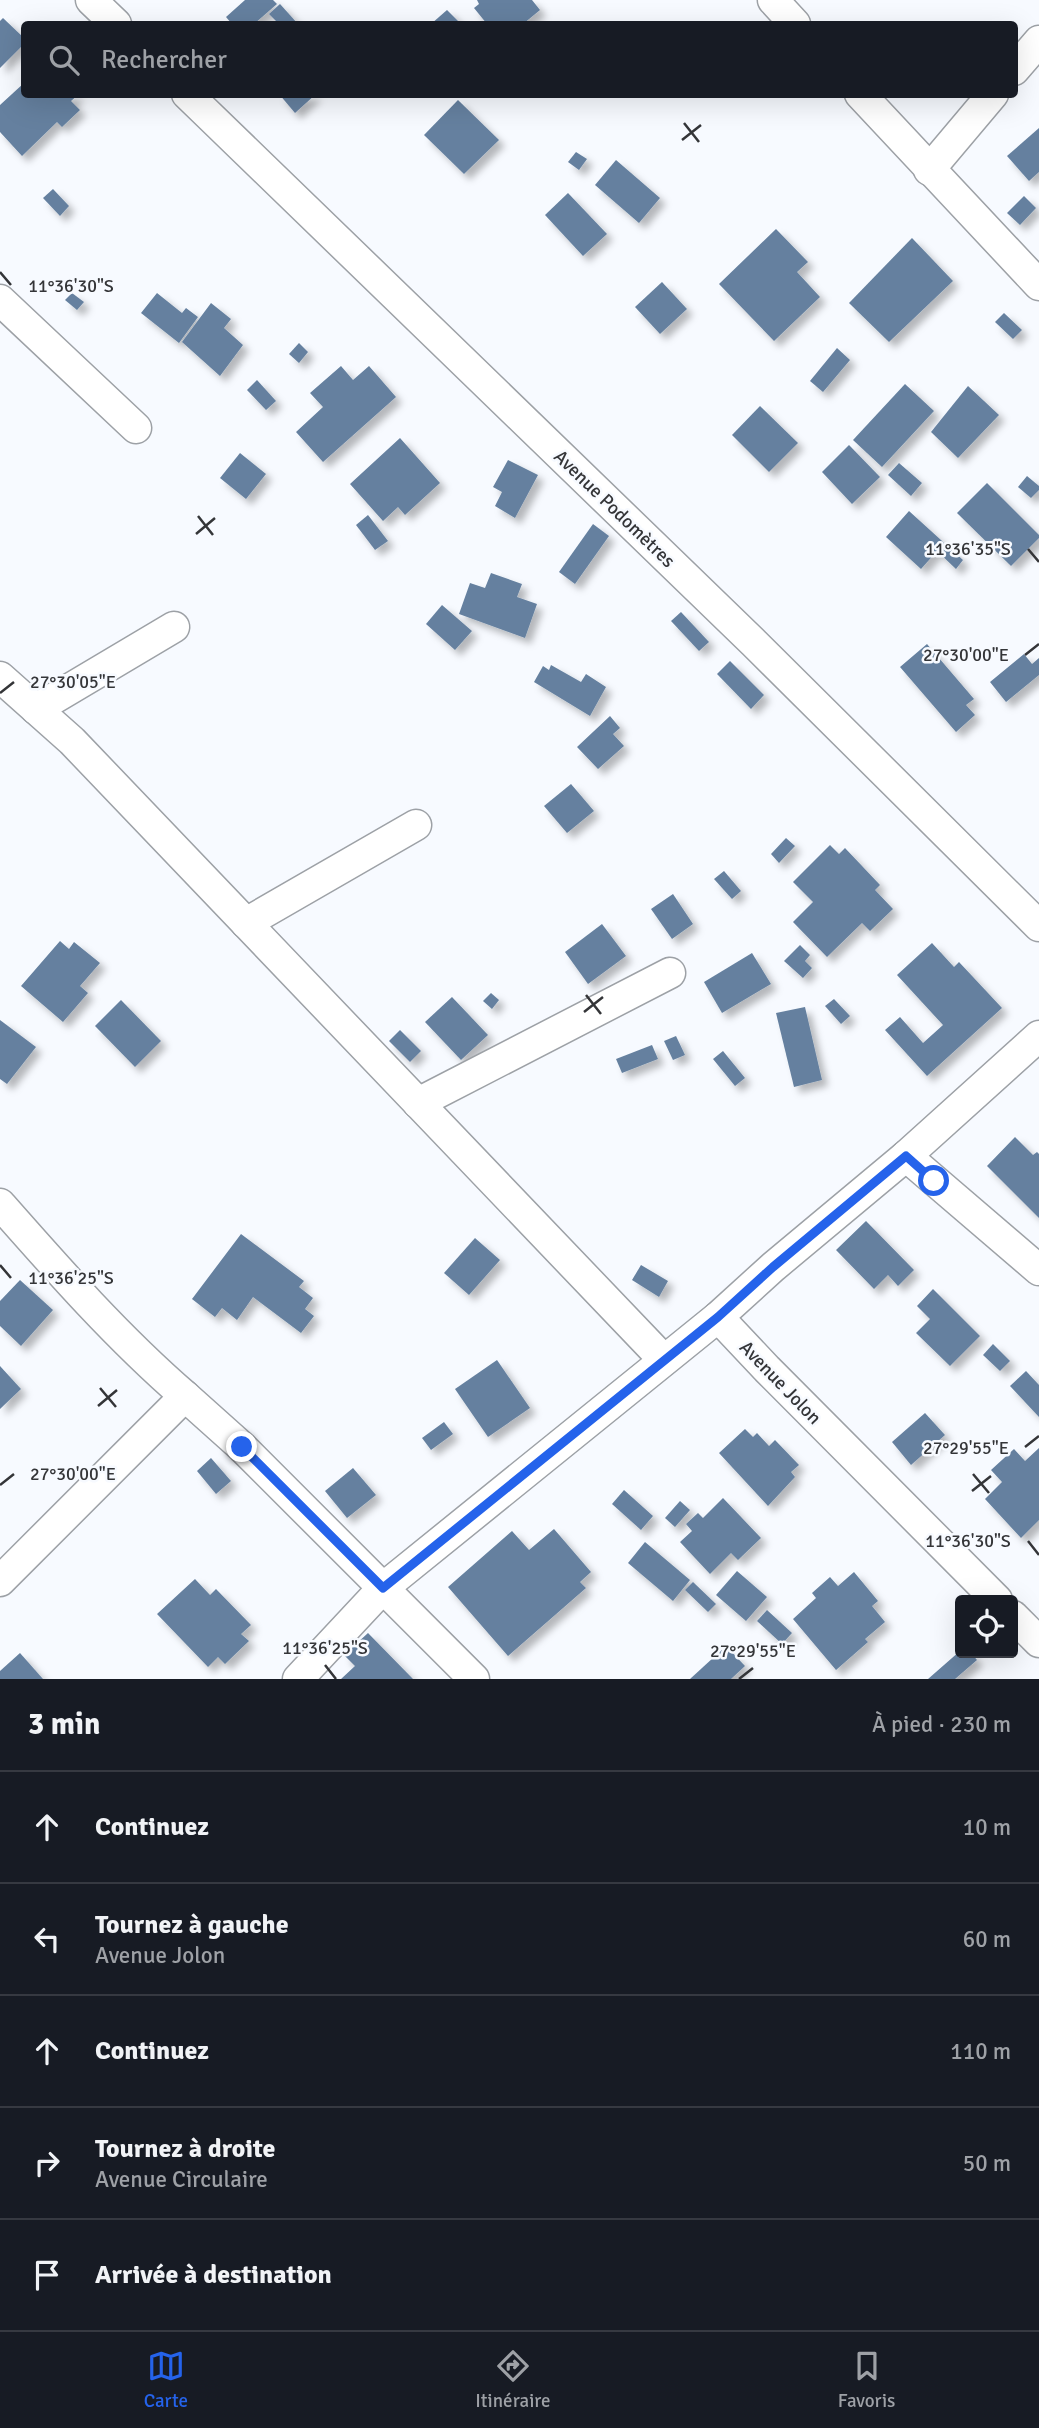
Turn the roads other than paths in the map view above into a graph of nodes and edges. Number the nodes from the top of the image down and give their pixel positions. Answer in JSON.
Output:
{"nodes":[{"id":1,"x":91,"y":0,"type":"edge"},
{"id":2,"x":772,"y":0,"type":"edge"},
{"id":3,"x":113,"y":21,"type":"edge"},
{"id":4,"x":792,"y":21,"type":"edge"},
{"id":5,"x":1039,"y":41,"type":"edge"},
{"id":6,"x":1018,"y":65,"type":"edge"},
{"id":7,"x":191,"y":98,"type":"edge"},
{"id":8,"x":864,"y":98,"type":"edge"},
{"id":9,"x":990,"y":98,"type":"edge"},
{"id":10,"x":929,"y":170,"type":"junction"},
{"id":11,"x":1039,"y":285,"type":"edge"},
{"id":12,"x":0,"y":300,"type":"edge"},
{"id":13,"x":136,"y":428,"type":"dead end"},
{"id":14,"x":174,"y":627,"type":"dead end"},
{"id":15,"x":0,"y":677,"type":"edge"},
{"id":16,"x":36,"y":709,"type":"junction"},
{"id":17,"x":416,"y":825,"type":"dead end"},
{"id":18,"x":246,"y":923,"type":"junction"},
{"id":19,"x":1039,"y":926,"type":"edge"},
{"id":20,"x":670,"y":973,"type":"dead end"},
{"id":21,"x":1039,"y":1036,"type":"edge"},
{"id":22,"x":418,"y":1103,"type":"junction"},
{"id":23,"x":906,"y":1156,"type":"junction"},
{"id":24,"x":0,"y":1204,"type":"edge"},
{"id":25,"x":1039,"y":1270,"type":"edge"},
{"id":26,"x":718,"y":1317,"type":"junction"},
{"id":27,"x":664,"y":1360,"type":"junction"},
{"id":28,"x":185,"y":1396,"type":"junction"},
{"id":29,"x":0,"y":1581,"type":"edge"},
{"id":30,"x":383,"y":1588,"type":"junction"},
{"id":31,"x":992,"y":1595,"type":"edge"},
{"id":32,"x":1018,"y":1621,"type":"edge"},
{"id":33,"x":1039,"y":1642,"type":"edge"},
{"id":34,"x":298,"y":1679,"type":"edge"},
{"id":35,"x":474,"y":1679,"type":"edge"}],
"edges":[{"from":1,"to":3,"type":"street"},
{"from":2,"to":4,"type":"street"},
{"from":5,"to":6,"type":"street"},
{"from":7,"to":19,"type":"street","name":"Avenue Podomètres"},
{"from":8,"to":10,"type":"street"},
{"from":9,"to":10,"type":"street"},
{"from":10,"to":11,"type":"street"},
{"from":12,"to":13,"type":"street"},
{"from":14,"to":16,"type":"street"},
{"from":15,"to":16,"type":"street"},
{"from":16,"to":18,"type":"street"},
{"from":17,"to":18,"type":"street"},
{"from":18,"to":22,"type":"street"},
{"from":20,"to":22,"type":"street"},
{"from":21,"to":23,"type":"street"},
{"from":22,"to":27,"type":"street"},
{"from":23,"to":25,"type":"street"},
{"from":23,"to":26,"type":"street"},
{"from":24,"to":28,"type":"street"},
{"from":26,"to":27,"type":"street"},
{"from":26,"to":31,"type":"street","name":"Avenue Jolon"},
{"from":27,"to":30,"type":"street"},
{"from":28,"to":29,"type":"street"},
{"from":28,"to":30,"type":"street"},
{"from":30,"to":34,"type":"street"},
{"from":30,"to":35,"type":"street"},
{"from":32,"to":33,"type":"street"}]}
